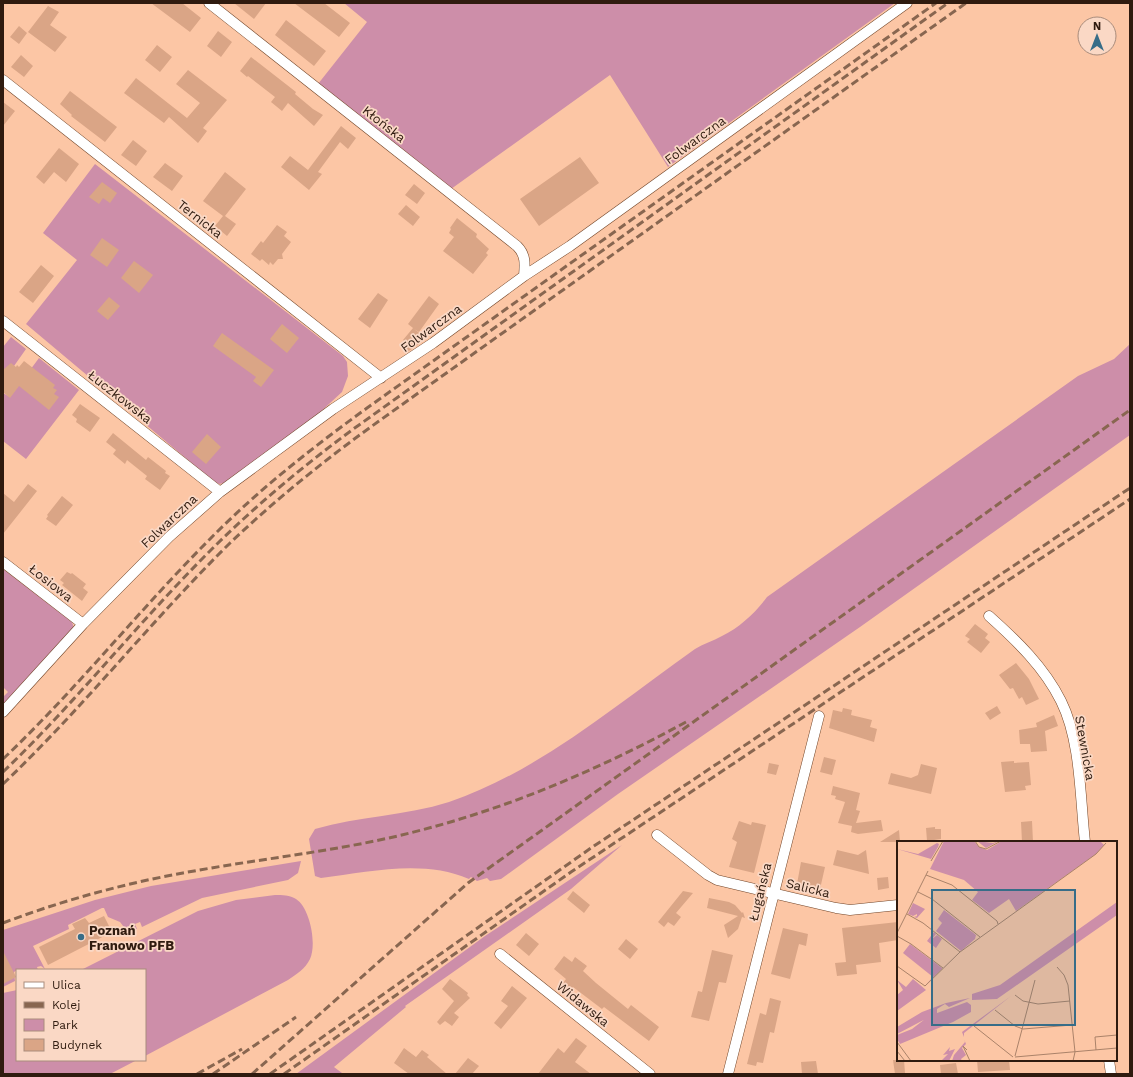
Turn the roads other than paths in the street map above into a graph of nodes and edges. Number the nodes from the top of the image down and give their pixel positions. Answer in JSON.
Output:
{"nodes":[{"id":1,"x":209,"y":3,"type":"edge"},
{"id":2,"x":907,"y":3,"type":"edge"},
{"id":3,"x":3,"y":80,"type":"edge"},
{"id":4,"x":524,"y":276,"type":"junction"},
{"id":5,"x":3,"y":321,"type":"edge"},
{"id":6,"x":382,"y":378,"type":"junction"},
{"id":7,"x":220,"y":492,"type":"junction"},
{"id":8,"x":3,"y":562,"type":"edge"},
{"id":9,"x":988,"y":616,"type":"dead end"},
{"id":10,"x":83,"y":624,"type":"junction"},
{"id":11,"x":3,"y":712,"type":"edge"},
{"id":12,"x":819,"y":716,"type":"dead end"},
{"id":13,"x":657,"y":835,"type":"dead end"},
{"id":14,"x":1085,"y":841,"type":"edge"},
{"id":15,"x":773,"y":893,"type":"junction"},
{"id":16,"x":897,"y":905,"type":"edge"},
{"id":17,"x":500,"y":954,"type":"dead end"},
{"id":18,"x":1110,"y":1061,"type":"edge"},
{"id":19,"x":650,"y":1074,"type":"edge"},
{"id":20,"x":728,"y":1074,"type":"edge"},
{"id":21,"x":1109,"y":1074,"type":"edge"}],
"edges":[{"from":1,"to":4,"type":"street","name":"Kłońska"},
{"from":2,"to":4,"type":"street","name":"Folwarczna"},
{"from":3,"to":6,"type":"street","name":"Ternicka"},
{"from":4,"to":6,"type":"street","name":"Folwarczna"},
{"from":5,"to":7,"type":"street","name":"Łuczkowska"},
{"from":6,"to":7,"type":"street","name":"Folwarczna"},
{"from":7,"to":10,"type":"street","name":"Folwarczna"},
{"from":8,"to":10,"type":"street","name":"Łosiowa"},
{"from":9,"to":14,"type":"street","name":"Stewnicka"},
{"from":10,"to":11,"type":"street","name":"Folwarczna"},
{"from":12,"to":15,"type":"street","name":"Ługańska"},
{"from":13,"to":15,"type":"street","name":"Salicka"},
{"from":15,"to":16,"type":"street","name":"Salicka"},
{"from":15,"to":20,"type":"street","name":"Ługańska"},
{"from":17,"to":19,"type":"street","name":"Widawska"},
{"from":18,"to":21,"type":"street"}]}
